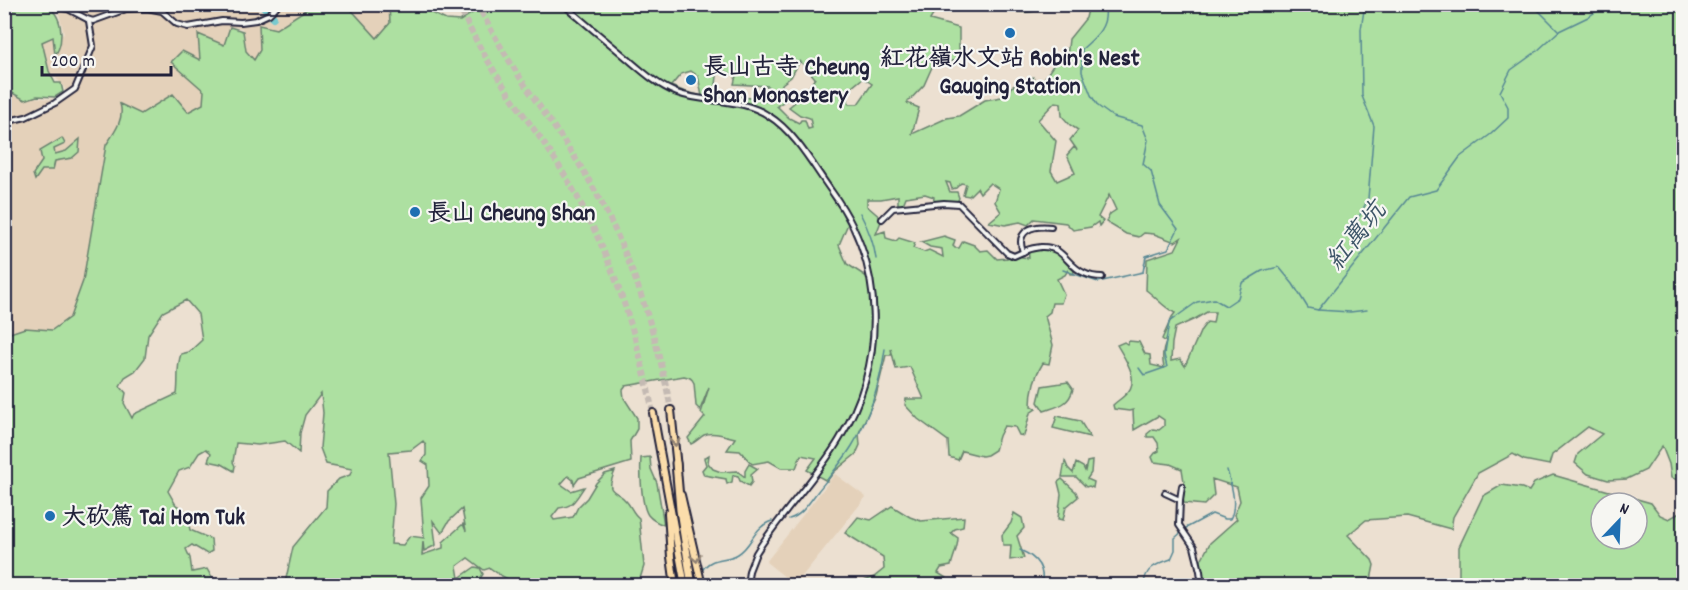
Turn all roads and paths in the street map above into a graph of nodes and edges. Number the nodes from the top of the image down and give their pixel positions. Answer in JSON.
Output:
{"nodes":[{"id":1,"x":43,"y":4,"type":"edge"},
{"id":2,"x":279,"y":4,"type":"edge"},
{"id":3,"x":563,"y":4,"type":"edge"},
{"id":4,"x":89,"y":21,"type":"junction"},
{"id":5,"x":4,"y":122,"type":"edge"},
{"id":6,"x":882,"y":219,"type":"dead end"},
{"id":7,"x":1051,"y":227,"type":"dead end"},
{"id":8,"x":1023,"y":252,"type":"junction"},
{"id":9,"x":1102,"y":277,"type":"dead end"},
{"id":10,"x":670,"y":410,"type":"tunnel mouth"},
{"id":11,"x":653,"y":413,"type":"tunnel mouth"},
{"id":12,"x":676,"y":462,"type":"junction"},
{"id":13,"x":662,"y":465,"type":"junction"},
{"id":14,"x":1182,"y":486,"type":"dead end"},
{"id":15,"x":1165,"y":493,"type":"dead end"},
{"id":16,"x":1180,"y":500,"type":"junction"},
{"id":17,"x":675,"y":585,"type":"edge"},
{"id":18,"x":685,"y":585,"type":"edge"},
{"id":19,"x":692,"y":585,"type":"edge"},
{"id":20,"x":702,"y":585,"type":"edge"},
{"id":21,"x":747,"y":585,"type":"edge"},
{"id":22,"x":1202,"y":585,"type":"edge"}],
"edges":[{"from":1,"to":4,"type":"street"},
{"from":2,"to":4,"type":"street"},
{"from":3,"to":21,"type":"street"},
{"from":4,"to":5,"type":"street"},
{"from":6,"to":8,"type":"street"},
{"from":7,"to":8,"type":"street"},
{"from":8,"to":9,"type":"street"},
{"from":10,"to":12,"type":"highway","one_way":true},
{"from":11,"to":13,"type":"highway"},
{"from":12,"to":19,"type":"highway"},
{"from":12,"to":20,"type":"highway","one_way":true},
{"from":13,"to":17,"type":"highway"},
{"from":13,"to":18,"type":"highway"},
{"from":14,"to":16,"type":"street"},
{"from":15,"to":16,"type":"street"},
{"from":16,"to":22,"type":"street"}]}
